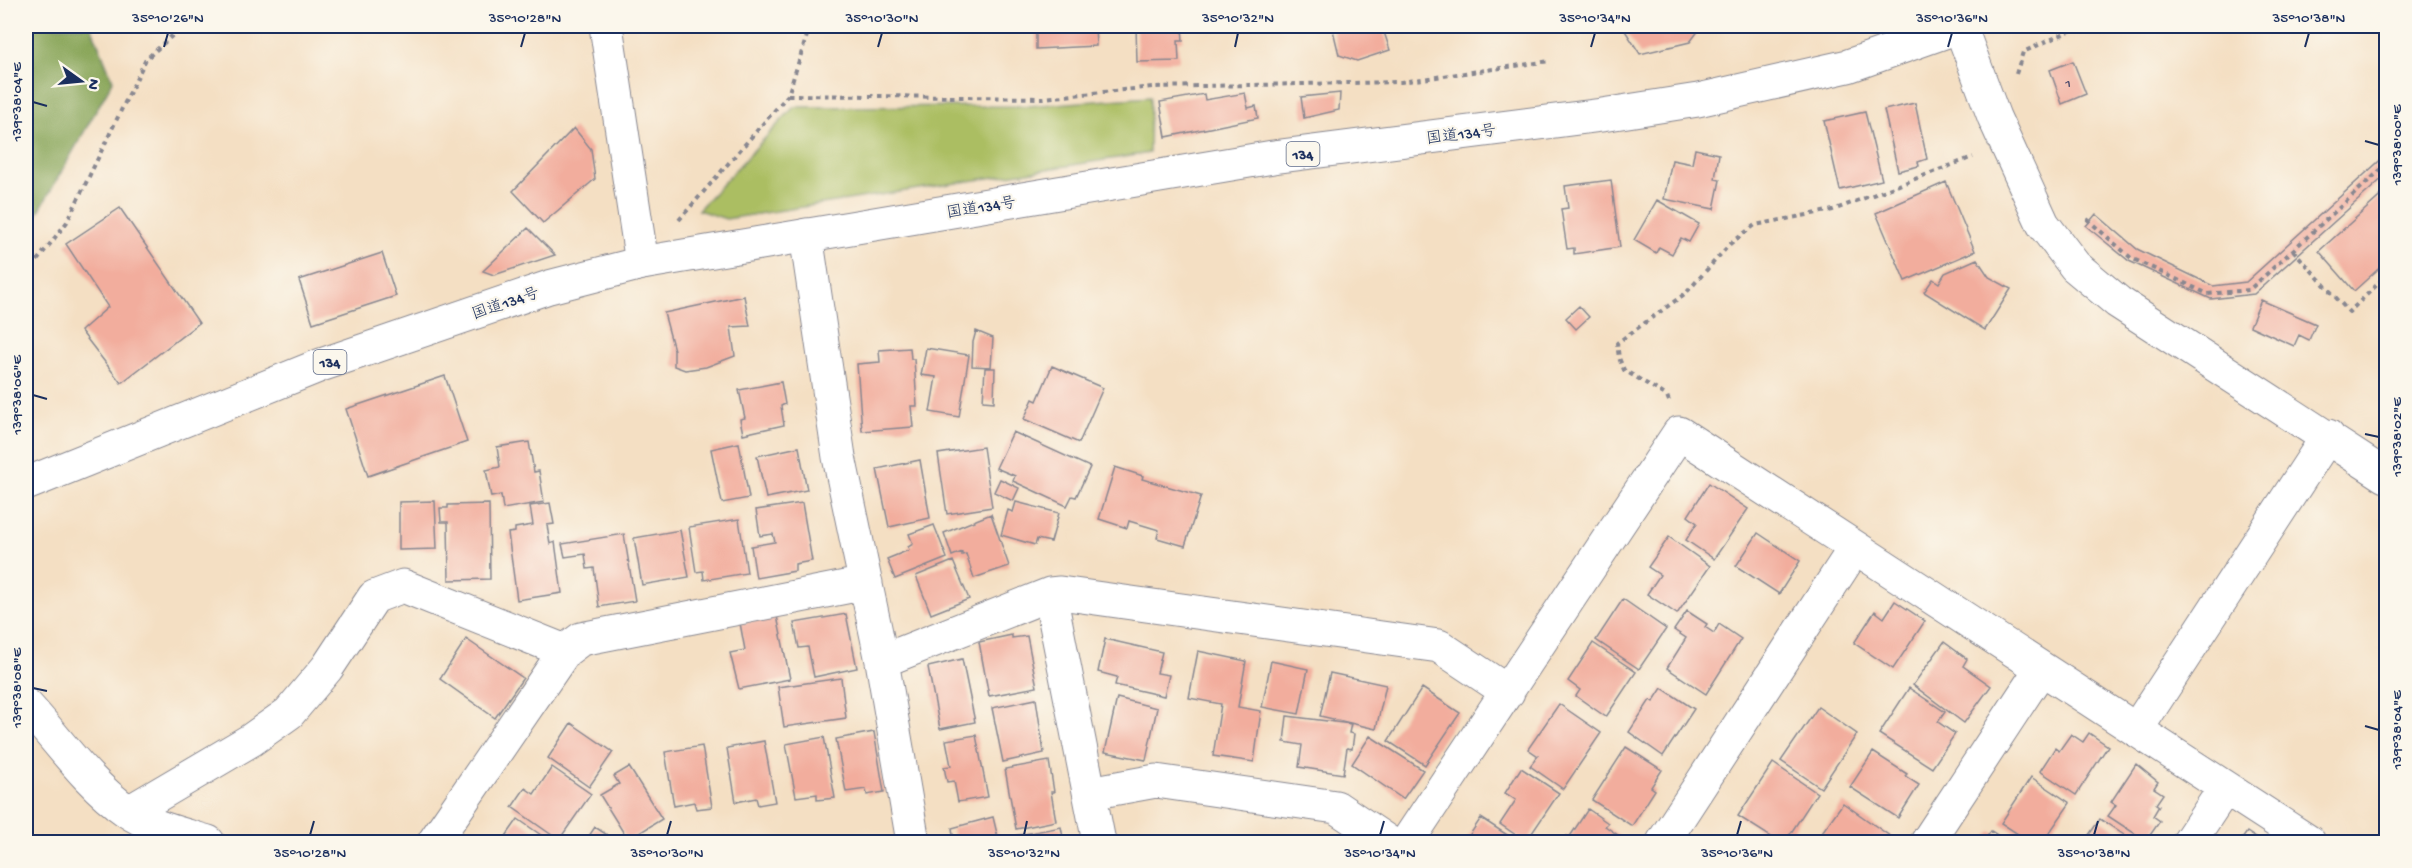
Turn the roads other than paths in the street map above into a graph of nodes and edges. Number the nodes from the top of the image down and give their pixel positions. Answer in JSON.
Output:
{"nodes":[{"id":1,"x":606,"y":26,"type":"edge"},
{"id":2,"x":1960,"y":26,"type":"edge"},
{"id":3,"x":806,"y":235,"type":"junction"},
{"id":4,"x":642,"y":263,"type":"junction"},
{"id":5,"x":2328,"y":436,"type":"junction"},
{"id":6,"x":2386,"y":476,"type":"edge"},
{"id":7,"x":26,"y":484,"type":"edge"},
{"id":8,"x":1855,"y":548,"type":"junction"},
{"id":9,"x":866,"y":583,"type":"junction"},
{"id":10,"x":1050,"y":594,"type":"junction"},
{"id":11,"x":565,"y":651,"type":"junction"},
{"id":12,"x":882,"y":661,"type":"junction"},
{"id":13,"x":2041,"y":669,"type":"junction"},
{"id":14,"x":1508,"y":692,"type":"junction"},
{"id":15,"x":26,"y":705,"type":"edge"},
{"id":16,"x":2136,"y":730,"type":"junction"},
{"id":17,"x":2225,"y":788,"type":"junction"},
{"id":18,"x":1090,"y":793,"type":"junction"},
{"id":19,"x":129,"y":812,"type":"junction"},
{"id":20,"x":208,"y":843,"type":"edge"},
{"id":21,"x":434,"y":843,"type":"edge"},
{"id":22,"x":913,"y":843,"type":"edge"},
{"id":23,"x":1099,"y":843,"type":"edge"},
{"id":24,"x":1388,"y":843,"type":"edge"},
{"id":25,"x":1407,"y":843,"type":"edge"},
{"id":26,"x":1664,"y":843,"type":"edge"},
{"id":27,"x":1928,"y":843,"type":"edge"},
{"id":28,"x":2189,"y":843,"type":"edge"},
{"id":29,"x":2309,"y":843,"type":"edge"}],
"edges":[{"from":1,"to":4,"type":"main road"},
{"from":2,"to":3,"type":"main road","name":"国道134号","number":"134"},
{"from":2,"to":5,"type":"main road"},
{"from":3,"to":4,"type":"main road","name":"国道134号","number":"134"},
{"from":3,"to":9,"type":"main road"},
{"from":4,"to":7,"type":"main road","name":"国道134号","number":"134"},
{"from":5,"to":6,"type":"main road"},
{"from":5,"to":16,"type":"main road"},
{"from":8,"to":13,"type":"main road"},
{"from":8,"to":14,"type":"main road"},
{"from":8,"to":26,"type":"main road"},
{"from":9,"to":11,"type":"main road"},
{"from":9,"to":12,"type":"main road"},
{"from":10,"to":12,"type":"main road"},
{"from":10,"to":14,"type":"main road"},
{"from":10,"to":18,"type":"main road"},
{"from":11,"to":19,"type":"main road"},
{"from":11,"to":21,"type":"main road"},
{"from":12,"to":22,"type":"main road"},
{"from":13,"to":16,"type":"main road"},
{"from":13,"to":27,"type":"main road"},
{"from":14,"to":25,"type":"main road"},
{"from":15,"to":19,"type":"main road"},
{"from":16,"to":17,"type":"main road"},
{"from":17,"to":28,"type":"main road"},
{"from":17,"to":29,"type":"main road"},
{"from":18,"to":23,"type":"main road"},
{"from":18,"to":24,"type":"main road"},
{"from":19,"to":20,"type":"main road"}]}
